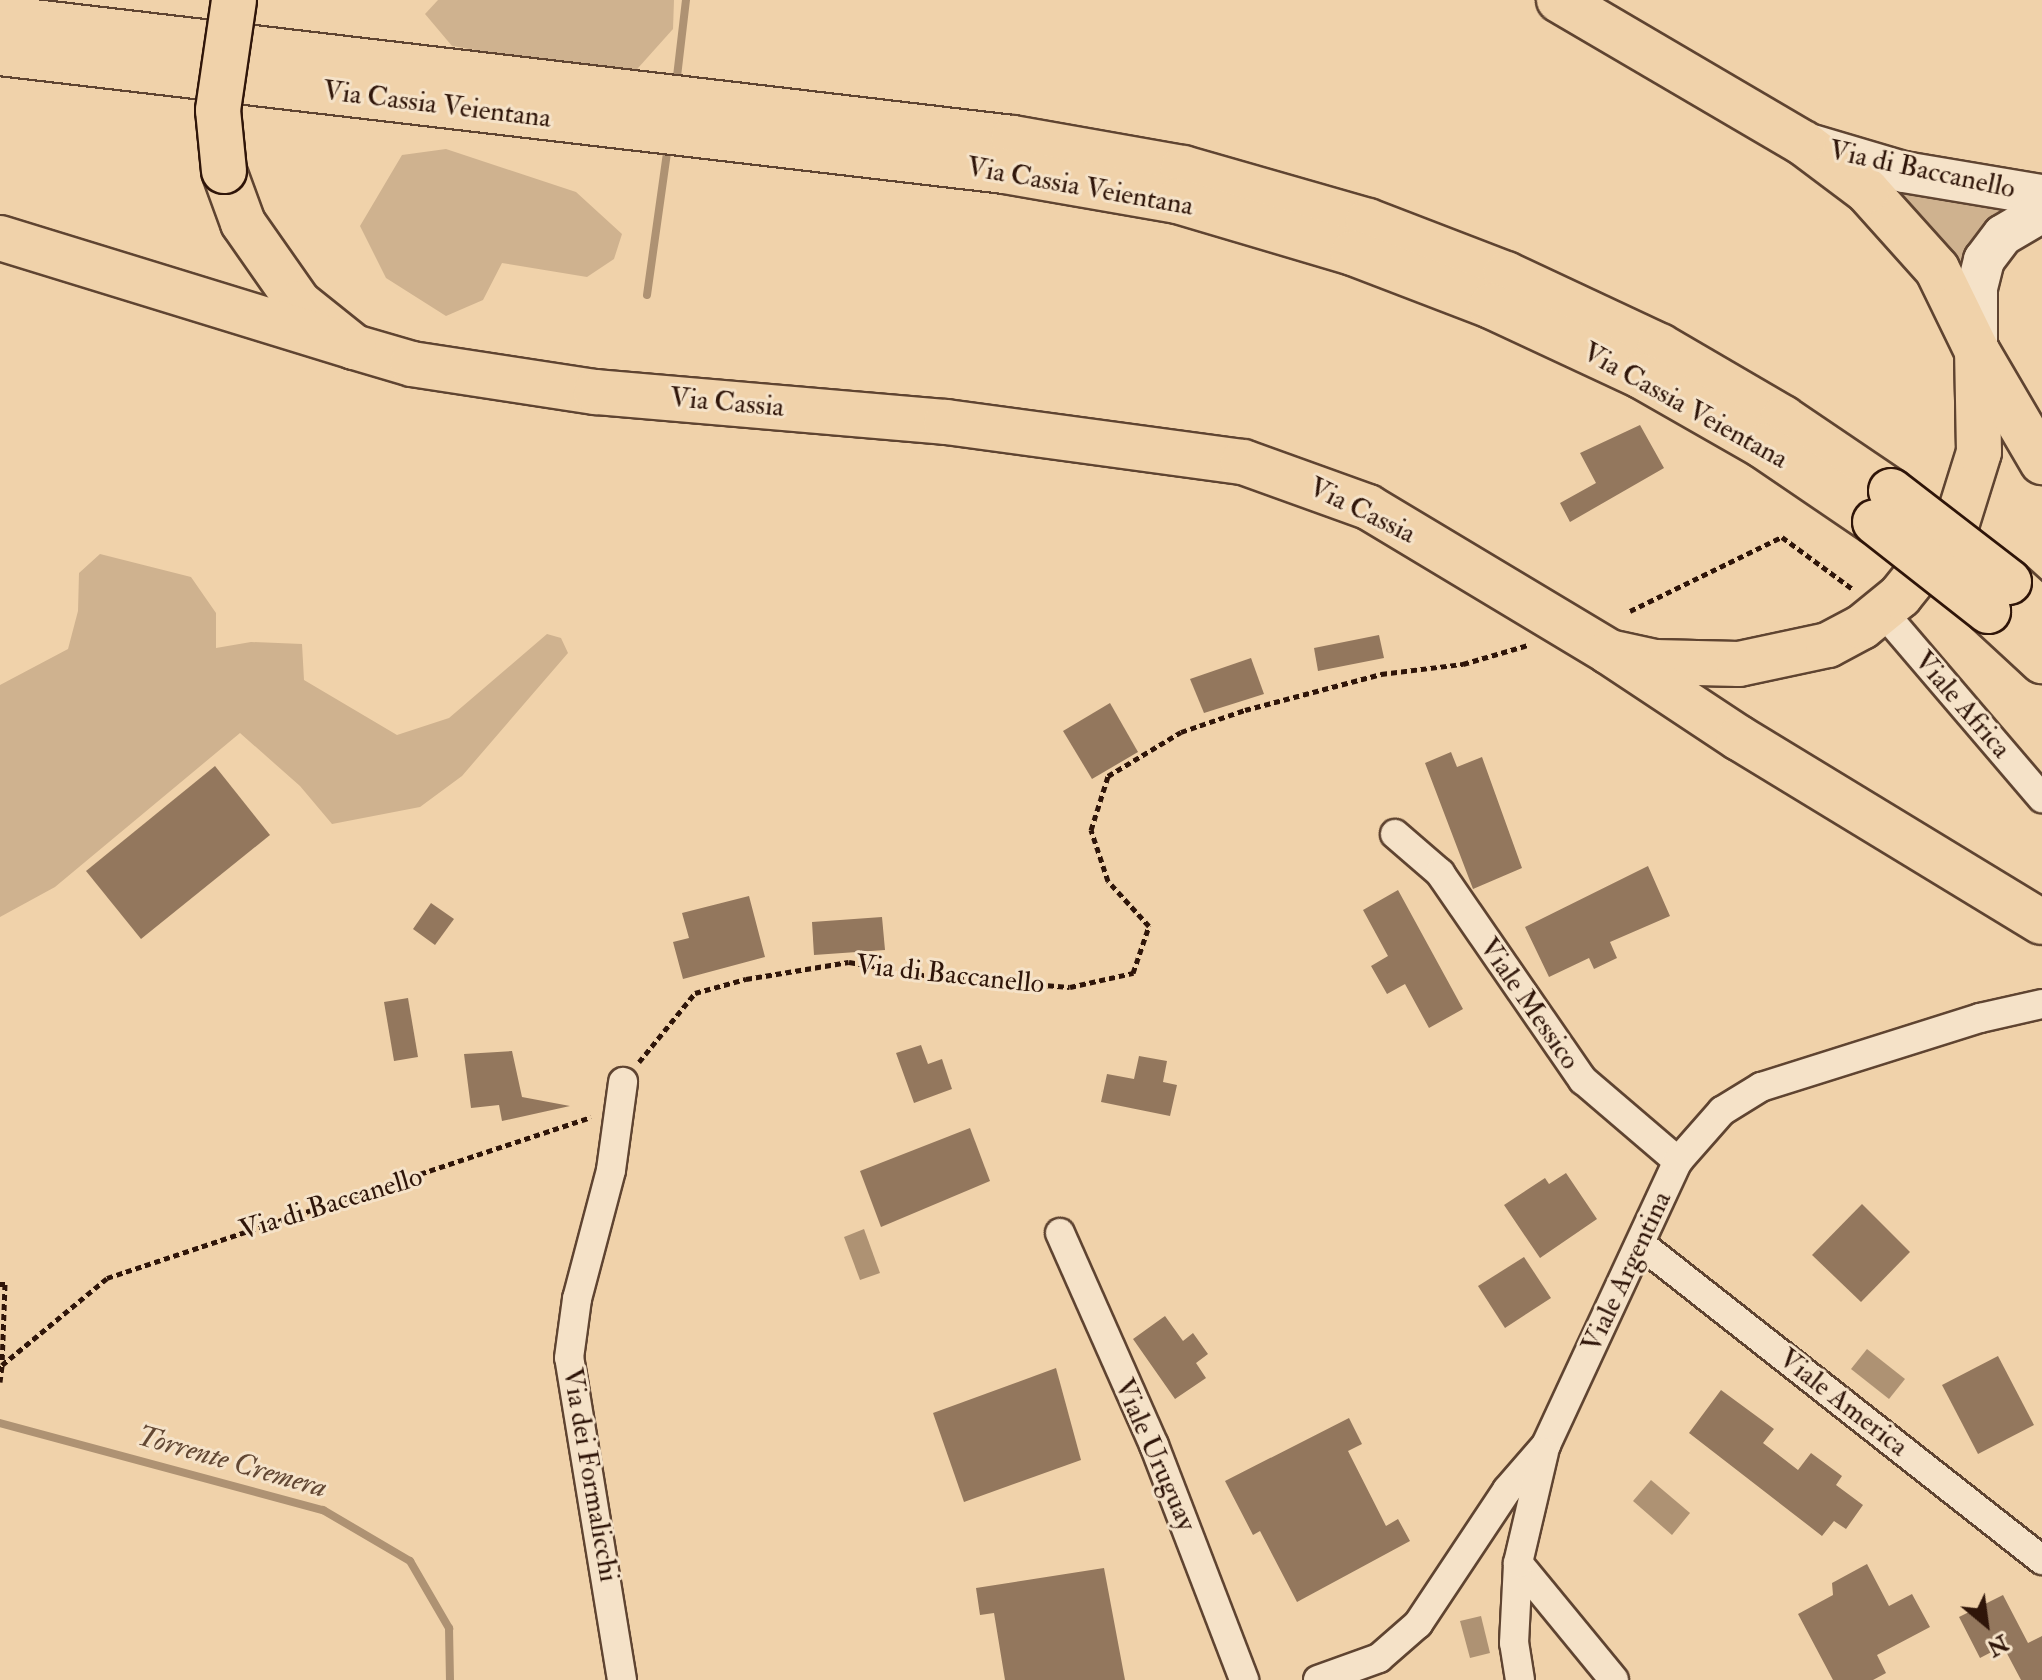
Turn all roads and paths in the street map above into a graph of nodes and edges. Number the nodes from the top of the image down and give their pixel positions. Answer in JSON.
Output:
{"nodes":[{"id":1,"x":234,"y":0,"type":"edge"},
{"id":2,"x":1559,"y":0,"type":"edge"},
{"id":3,"x":0,"y":18,"type":"edge"},
{"id":4,"x":0,"y":53,"type":"edge"},
{"id":5,"x":627,"y":113,"type":"junction"},
{"id":6,"x":1803,"y":143,"type":"junction"},
{"id":7,"x":2042,"y":195,"type":"edge"},
{"id":8,"x":2042,"y":212,"type":"edge"},
{"id":9,"x":0,"y":238,"type":"edge"},
{"id":10,"x":354,"y":347,"type":"junction"},
{"id":11,"x":1977,"y":351,"type":"junction"},
{"id":12,"x":2042,"y":462,"type":"edge"},
{"id":13,"x":1998,"y":596,"type":"junction"},
{"id":14,"x":1630,"y":611,"type":"dead end"},
{"id":15,"x":1883,"y":612,"type":"junction"},
{"id":16,"x":2042,"y":612,"type":"edge"},
{"id":17,"x":1538,"y":642,"type":"dead end"},
{"id":18,"x":1609,"y":652,"type":"junction"},
{"id":19,"x":2042,"y":661,"type":"edge"},
{"id":20,"x":2042,"y":798,"type":"edge"},
{"id":21,"x":1395,"y":834,"type":"dead end"},
{"id":22,"x":2042,"y":922,"type":"edge"},
{"id":23,"x":2042,"y":1004,"type":"edge"},
{"id":24,"x":623,"y":1082,"type":"junction"},
{"id":25,"x":1678,"y":1161,"type":"junction"},
{"id":26,"x":1060,"y":1233,"type":"dead end"},
{"id":27,"x":1643,"y":1246,"type":"junction"},
{"id":28,"x":0,"y":1284,"type":"edge"},
{"id":29,"x":2,"y":1365,"type":"junction"},
{"id":30,"x":0,"y":1382,"type":"edge"},
{"id":31,"x":1546,"y":1445,"type":"junction"},
{"id":32,"x":2042,"y":1560,"type":"edge"},
{"id":33,"x":1518,"y":1563,"type":"junction"},
{"id":34,"x":622,"y":1680,"type":"edge"},
{"id":35,"x":1244,"y":1680,"type":"edge"},
{"id":36,"x":1318,"y":1680,"type":"edge"},
{"id":37,"x":1520,"y":1680,"type":"edge"},
{"id":38,"x":1614,"y":1680,"type":"edge"}],
"edges":[{"from":1,"to":10,"type":"main road","name":"Via Cassia","bridge":true},
{"from":2,"to":6,"type":"main road","name":"Via Cassia"},
{"from":3,"to":5,"type":"main road","name":"Via Cassia Veientana"},
{"from":4,"to":5,"type":"main road","name":"Via Cassia Veientana"},
{"from":5,"to":13,"type":"main road","name":"Via Cassia Veientana","bridge":true},
{"from":6,"to":7,"type":"street","name":"Via di Baccanello"},
{"from":6,"to":11,"type":"main road","name":"Via Cassia"},
{"from":8,"to":11,"type":"street","name":"Via di Baccanello"},
{"from":9,"to":10,"type":"main road"},
{"from":10,"to":18,"type":"main road","name":"Via Cassia"},
{"from":11,"to":12,"type":"main road"},
{"from":11,"to":15,"type":"main road","name":"Via Cassia"},
{"from":13,"to":16,"type":"main road","name":"Via Cassia Veientana"},
{"from":13,"to":19,"type":"main road","name":"Via Cassia Veientana"},
{"from":14,"to":15,"type":"path"},
{"from":15,"to":18,"type":"main road","name":"Via Cassia"},
{"from":15,"to":20,"type":"street","name":"Viale Africa"},
{"from":17,"to":24,"type":"path","name":"Via di Baccanello"},
{"from":18,"to":22,"type":"main road"},
{"from":21,"to":25,"type":"street","name":"Viale Messico"},
{"from":23,"to":25,"type":"street","name":"Viale Argentina"},
{"from":24,"to":29,"type":"path","name":"Via di Baccanello"},
{"from":24,"to":34,"type":"street","name":"Via dei Formalicchi"},
{"from":25,"to":27,"type":"street","name":"Viale Argentina"},
{"from":26,"to":35,"type":"street","name":"Viale Uruguay"},
{"from":27,"to":31,"type":"street","name":"Viale Argentina"},
{"from":27,"to":32,"type":"street","name":"Viale America"},
{"from":28,"to":29,"type":"path"},
{"from":29,"to":30,"type":"path"},
{"from":31,"to":33,"type":"street"},
{"from":31,"to":36,"type":"street","name":"Viale Argentina"},
{"from":33,"to":37,"type":"street"},
{"from":33,"to":38,"type":"street"}]}
